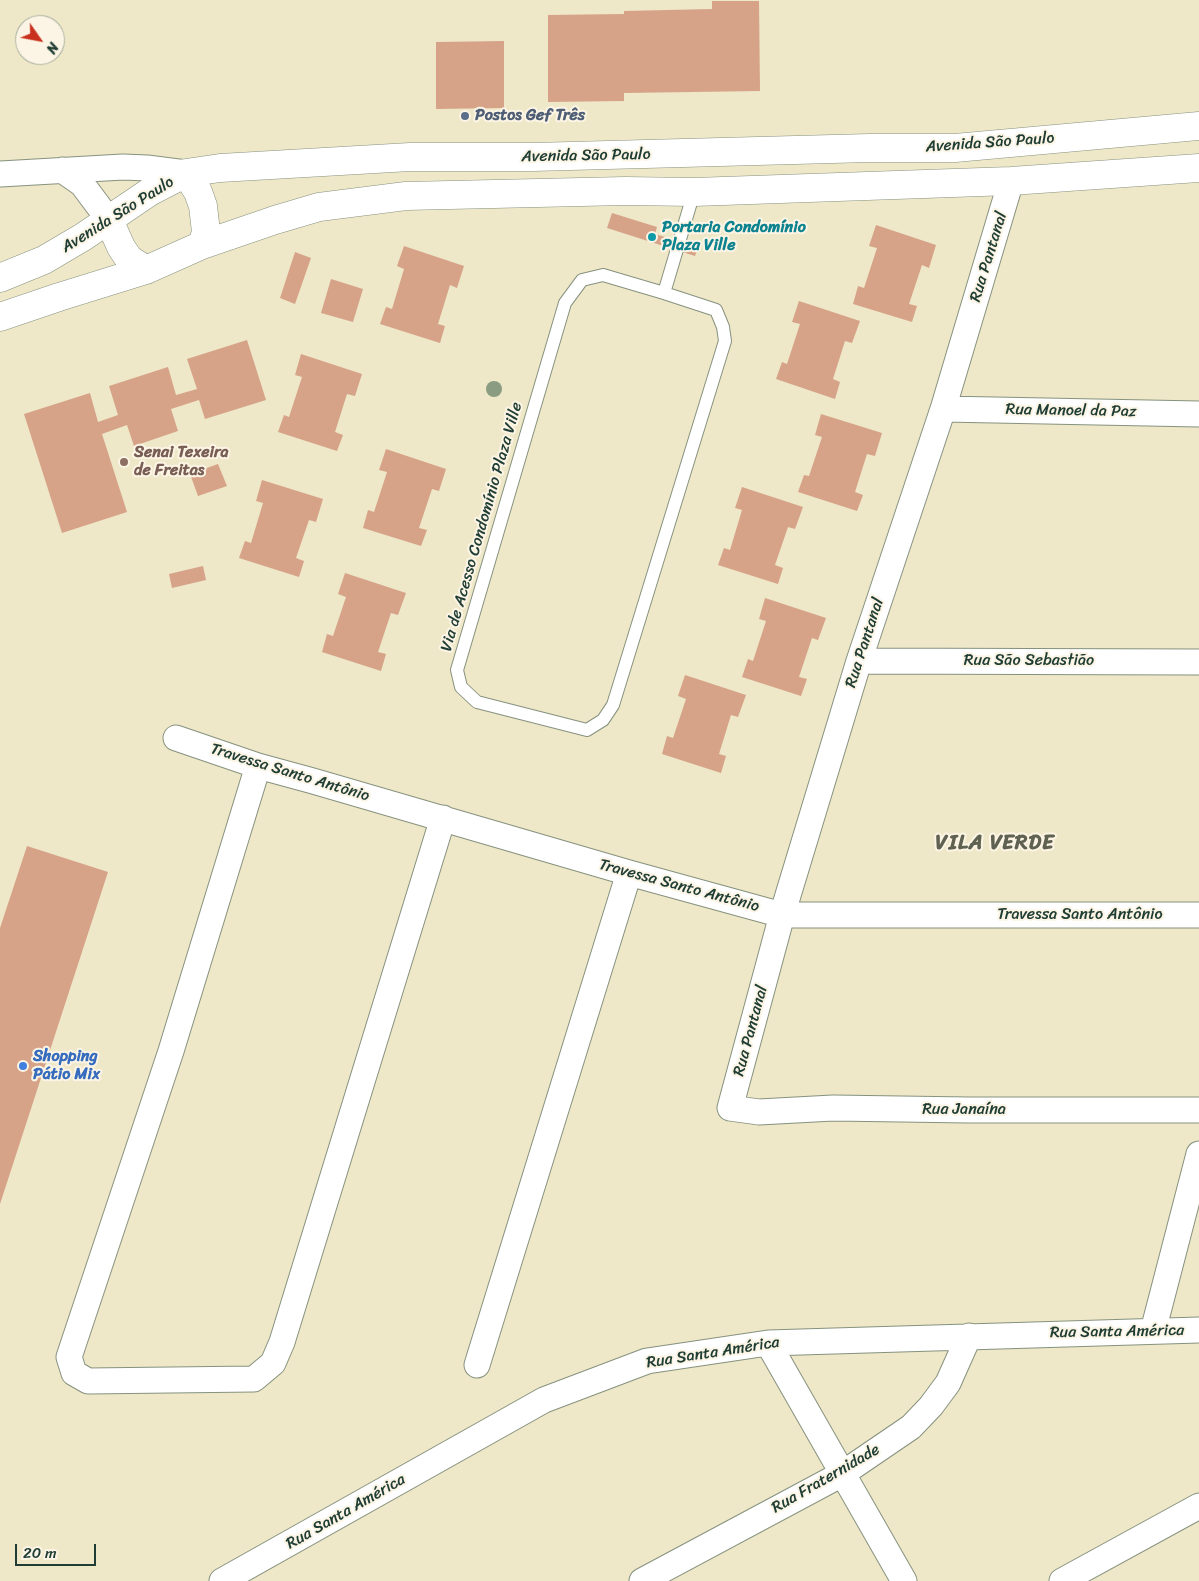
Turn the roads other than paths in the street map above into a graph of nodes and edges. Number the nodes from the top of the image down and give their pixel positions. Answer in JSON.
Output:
{"nodes":[{"id":1,"x":1199,"y":126,"type":"edge"},
{"id":2,"x":1199,"y":168,"type":"edge"},
{"id":3,"x":62,"y":170,"type":"junction"},
{"id":4,"x":186,"y":173,"type":"junction"},
{"id":5,"x":0,"y":174,"type":"edge"},
{"id":6,"x":1011,"y":181,"type":"junction"},
{"id":7,"x":694,"y":192,"type":"junction"},
{"id":8,"x":109,"y":220,"type":"junction"},
{"id":9,"x":202,"y":245,"type":"junction"},
{"id":10,"x":146,"y":270,"type":"junction"},
{"id":11,"x":0,"y":278,"type":"edge"},
{"id":12,"x":664,"y":293,"type":"junction"},
{"id":13,"x":0,"y":317,"type":"edge"},
{"id":14,"x":943,"y":409,"type":"junction"},
{"id":15,"x":1199,"y":414,"type":"edge"},
{"id":16,"x":859,"y":661,"type":"junction"},
{"id":17,"x":1199,"y":662,"type":"edge"},
{"id":18,"x":176,"y":738,"type":"dead end"},
{"id":19,"x":258,"y":766,"type":"junction"},
{"id":20,"x":443,"y":818,"type":"junction"},
{"id":21,"x":629,"y":874,"type":"junction"},
{"id":22,"x":782,"y":915,"type":"junction"},
{"id":23,"x":1199,"y":915,"type":"edge"},
{"id":24,"x":730,"y":1108,"type":"joint"},
{"id":25,"x":1199,"y":1110,"type":"edge"},
{"id":26,"x":1199,"y":1154,"type":"edge"},
{"id":27,"x":1199,"y":1330,"type":"edge"},
{"id":28,"x":1153,"y":1331,"type":"junction"},
{"id":29,"x":970,"y":1336,"type":"junction"},
{"id":30,"x":768,"y":1342,"type":"junction"},
{"id":31,"x":478,"y":1364,"type":"dead end"},
{"id":32,"x":842,"y":1474,"type":"junction"},
{"id":33,"x":1199,"y":1506,"type":"edge"},
{"id":34,"x":253,"y":1574,"type":"edge"},
{"id":35,"x":222,"y":1581,"type":"edge"},
{"id":36,"x":642,"y":1581,"type":"edge"},
{"id":37,"x":904,"y":1581,"type":"edge"},
{"id":38,"x":1062,"y":1581,"type":"edge"}],
"edges":[{"from":1,"to":4,"type":"street","name":"Avenida São Paulo"},
{"from":2,"to":6,"type":"street"},
{"from":3,"to":4,"type":"street"},
{"from":3,"to":5,"type":"street"},
{"from":3,"to":8,"type":"street"},
{"from":4,"to":8,"type":"street","name":"Avenida São Paulo"},
{"from":4,"to":9,"type":"street"},
{"from":6,"to":7,"type":"street"},
{"from":6,"to":14,"type":"street","name":"Rua Pantanal"},
{"from":7,"to":9,"type":"street"},
{"from":7,"to":12,"type":"lane"},
{"from":8,"to":10,"type":"street"},
{"from":8,"to":11,"type":"street","name":"Avenida São Paulo"},
{"from":9,"to":10,"type":"street"},
{"from":10,"to":13,"type":"street"},
{"from":12,"to":12,"type":"lane","name":"Via de Acesso Condomínio Plaza Ville"},
{"from":14,"to":15,"type":"street","name":"Rua Manoel da Paz"},
{"from":14,"to":16,"type":"street","name":"Rua Pantanal"},
{"from":16,"to":17,"type":"street","name":"Rua São Sebastião"},
{"from":16,"to":22,"type":"street","name":"Rua Pantanal"},
{"from":18,"to":19,"type":"street","name":"Travessa Santo Antônio"},
{"from":19,"to":20,"type":"street","name":"Travessa Santo Antônio"},
{"from":19,"to":20,"type":"street"},
{"from":20,"to":21,"type":"street","name":"Travessa Santo Antônio"},
{"from":21,"to":22,"type":"street","name":"Travessa Santo Antônio"},
{"from":21,"to":31,"type":"street"},
{"from":22,"to":23,"type":"street","name":"Travessa Santo Antônio"},
{"from":22,"to":24,"type":"street","name":"Rua Pantanal"},
{"from":24,"to":25,"type":"street","name":"Rua Janaína"},
{"from":26,"to":28,"type":"street"},
{"from":27,"to":28,"type":"street","name":"Rua Santa América"},
{"from":28,"to":29,"type":"street","name":"Rua Santa América"},
{"from":29,"to":30,"type":"street","name":"Rua Santa América"},
{"from":29,"to":32,"type":"street","name":"Rua Fraternidade"},
{"from":30,"to":32,"type":"street"},
{"from":30,"to":34,"type":"street","name":"Rua Santa América"},
{"from":32,"to":36,"type":"street","name":"Rua Fraternidade"},
{"from":32,"to":37,"type":"street"},
{"from":33,"to":38,"type":"street"},
{"from":34,"to":35,"type":"street","name":"Rua Santa América"}]}
